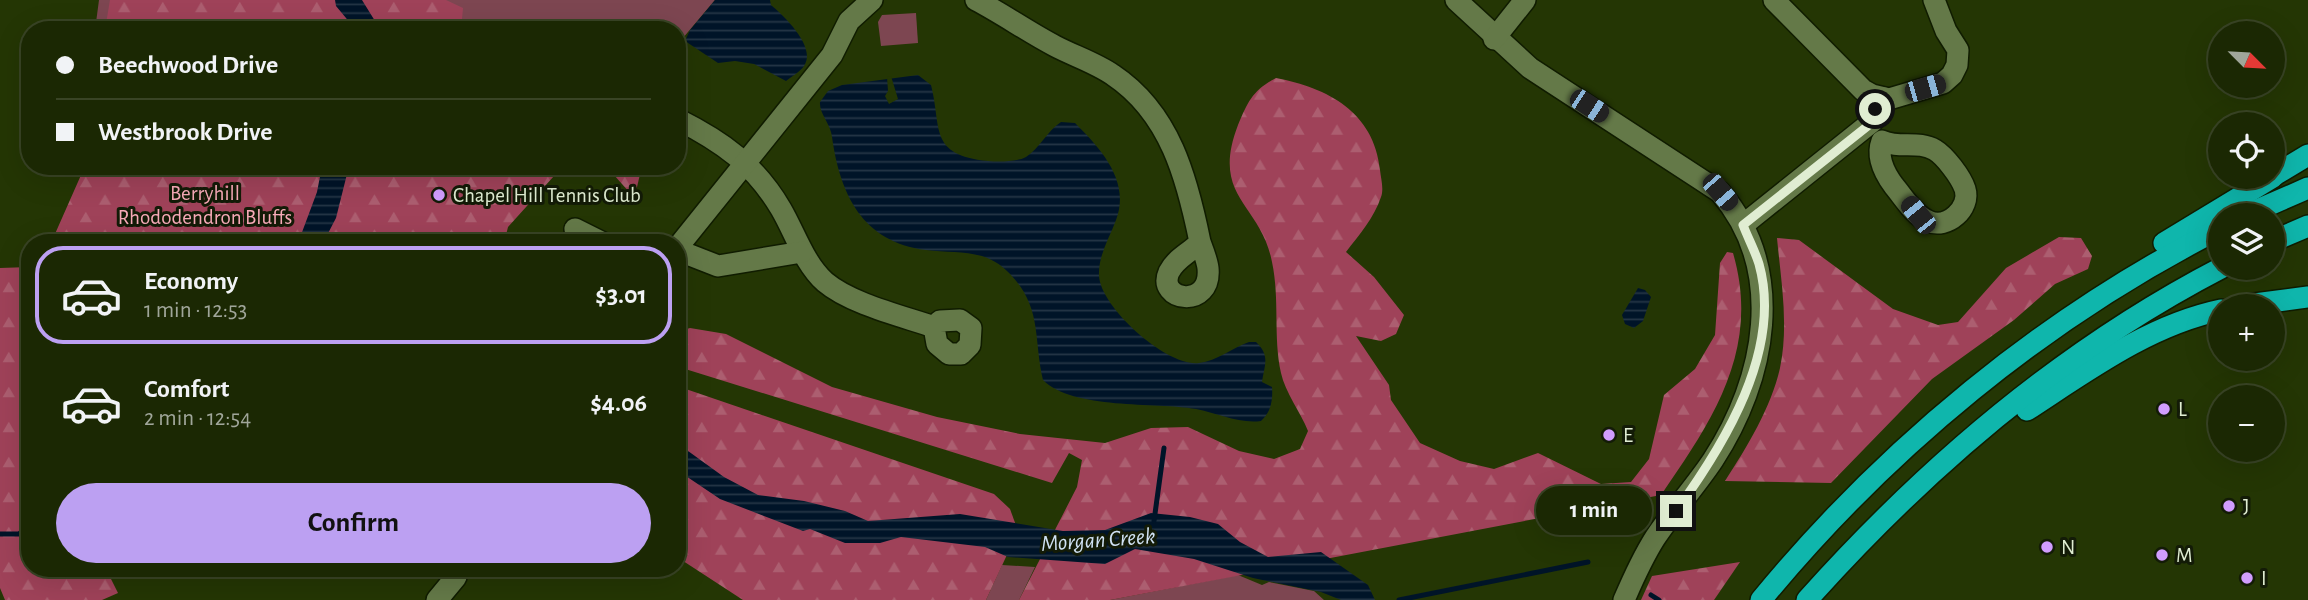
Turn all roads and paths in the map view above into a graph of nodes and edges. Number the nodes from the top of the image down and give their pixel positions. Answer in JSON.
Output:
{"nodes":[{"id":1,"x":872,"y":0,"type":"edge"},
{"id":2,"x":976,"y":0,"type":"edge"},
{"id":3,"x":1456,"y":0,"type":"edge"},
{"id":4,"x":1525,"y":0,"type":"edge"},
{"id":5,"x":1774,"y":0,"type":"edge"},
{"id":6,"x":1934,"y":0,"type":"edge"},
{"id":7,"x":1494,"y":39,"type":"junction"},
{"id":8,"x":1884,"y":98,"type":"junction"},
{"id":9,"x":1874,"y":121,"type":"junction"},
{"id":10,"x":686,"y":124,"type":"edge"},
{"id":11,"x":1882,"y":141,"type":"dead end"},
{"id":12,"x":2308,"y":155,"type":"edge"},
{"id":13,"x":746,"y":161,"type":"junction"},
{"id":14,"x":2285,"y":169,"type":"edge"},
{"id":15,"x":2308,"y":188,"type":"edge"},
{"id":16,"x":2253,"y":189,"type":"edge"},
{"id":17,"x":2274,"y":203,"type":"edge"},
{"id":18,"x":1743,"y":225,"type":"junction"},
{"id":19,"x":2308,"y":226,"type":"edge"},
{"id":20,"x":575,"y":229,"type":"dead end"},
{"id":21,"x":585,"y":234,"type":"edge"},
{"id":22,"x":2208,"y":234,"type":"edge"},
{"id":23,"x":2285,"y":236,"type":"edge"},
{"id":24,"x":686,"y":238,"type":"edge"},
{"id":25,"x":1200,"y":242,"type":"dead end"},
{"id":26,"x":802,"y":252,"type":"junction"},
{"id":27,"x":686,"y":253,"type":"edge"},
{"id":28,"x":2208,"y":276,"type":"edge"},
{"id":29,"x":2308,"y":297,"type":"edge"},
{"id":30,"x":2285,"y":300,"type":"edge"},
{"id":31,"x":2093,"y":302,"type":"junction"},
{"id":32,"x":2208,"y":314,"type":"edge"},
{"id":33,"x":934,"y":327,"type":"dead end"},
{"id":34,"x":1989,"y":425,"type":"junction"},
{"id":35,"x":456,"y":577,"type":"dead end"},
{"id":36,"x":437,"y":600,"type":"edge"},
{"id":37,"x":1624,"y":600,"type":"edge"},
{"id":38,"x":1761,"y":600,"type":"edge"},
{"id":39,"x":1807,"y":600,"type":"edge"}],
"edges":[{"from":1,"to":13,"type":"street"},
{"from":2,"to":25,"type":"street"},
{"from":3,"to":7,"type":"street"},
{"from":4,"to":7,"type":"street"},
{"from":5,"to":8,"type":"street"},
{"from":6,"to":8,"type":"street"},
{"from":7,"to":18,"type":"street"},
{"from":8,"to":9,"type":"street"},
{"from":9,"to":11,"type":"street"},
{"from":9,"to":18,"type":"street"},
{"from":10,"to":13,"type":"street"},
{"from":12,"to":14,"type":"highway"},
{"from":13,"to":24,"type":"street"},
{"from":13,"to":26,"type":"street"},
{"from":15,"to":17,"type":"highway"},
{"from":16,"to":31,"type":"highway"},
{"from":18,"to":37,"type":"street"},
{"from":19,"to":23,"type":"highway"},
{"from":20,"to":21,"type":"street"},
{"from":22,"to":31,"type":"highway"},
{"from":26,"to":27,"type":"street"},
{"from":26,"to":33,"type":"street"},
{"from":28,"to":34,"type":"highway"},
{"from":29,"to":30,"type":"highway"},
{"from":31,"to":38,"type":"highway"},
{"from":32,"to":34,"type":"highway"},
{"from":34,"to":39,"type":"highway"},
{"from":35,"to":36,"type":"street"}]}
